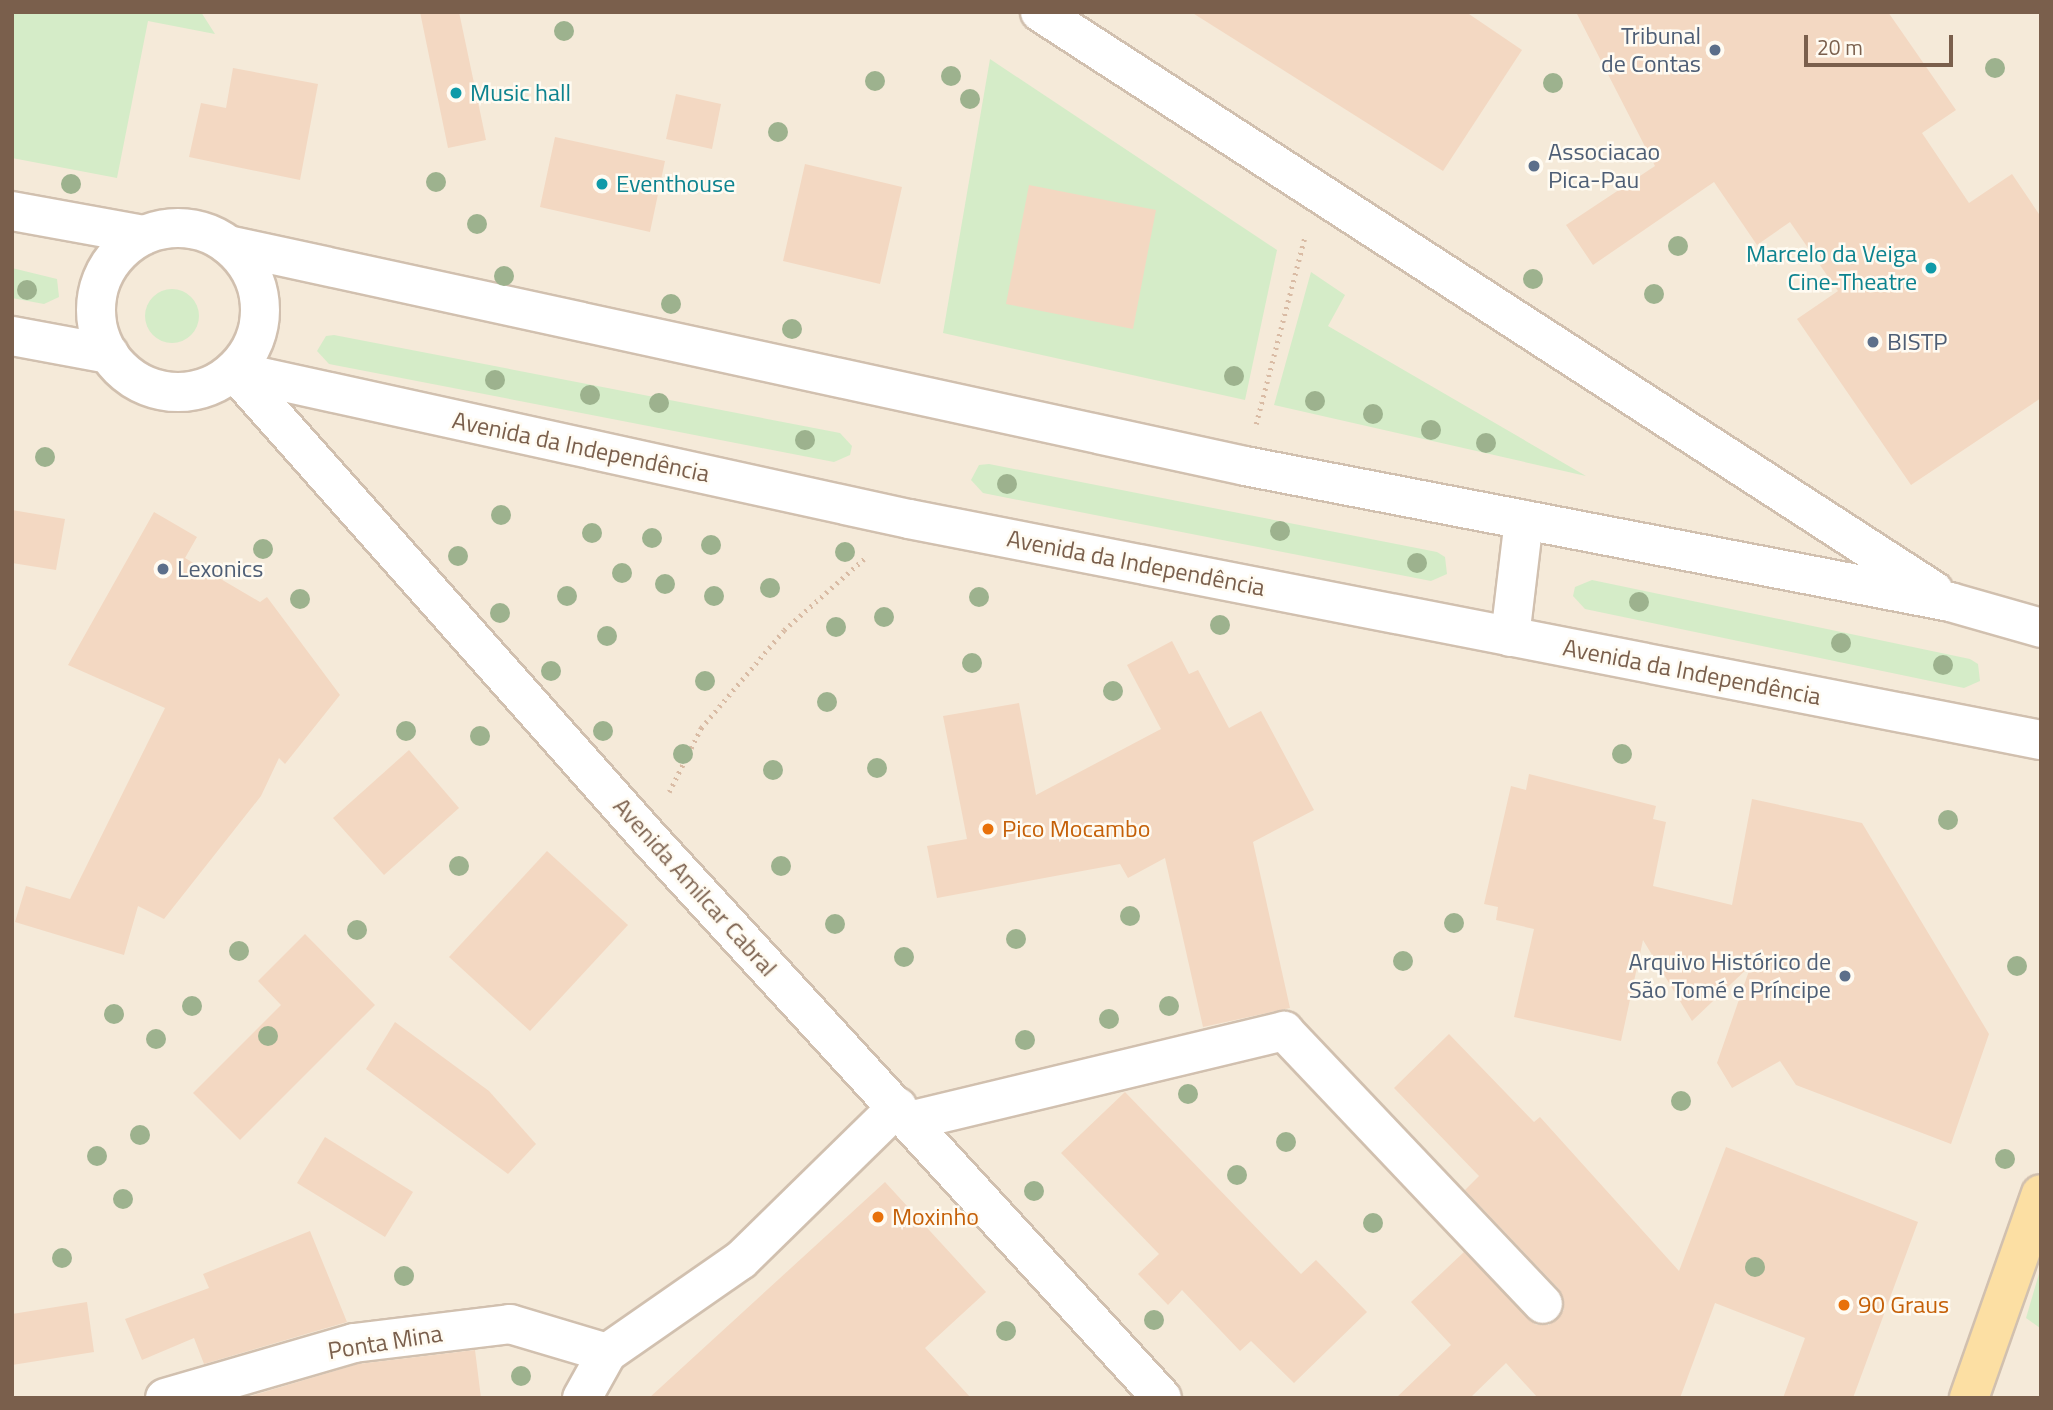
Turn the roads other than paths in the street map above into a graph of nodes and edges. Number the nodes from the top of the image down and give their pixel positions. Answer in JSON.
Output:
{"nodes":[{"id":1,"x":1040,"y":12,"type":"edge"},
{"id":2,"x":12,"y":211,"type":"edge"},
{"id":3,"x":144,"y":235,"type":"junction"},
{"id":4,"x":228,"y":246,"type":"junction"},
{"id":5,"x":12,"y":336,"type":"edge"},
{"id":6,"x":109,"y":354,"type":"junction"},
{"id":7,"x":234,"y":371,"type":"junction"},
{"id":8,"x":1524,"y":520,"type":"junction"},
{"id":9,"x":1950,"y":602,"type":"junction"},
{"id":10,"x":2041,"y":628,"type":"edge"},
{"id":11,"x":1510,"y":637,"type":"junction"},
{"id":12,"x":2041,"y":740,"type":"edge"},
{"id":13,"x":903,"y":1114,"type":"junction"},
{"id":14,"x":2041,"y":1194,"type":"edge"},
{"id":15,"x":1543,"y":1304,"type":"dead end"},
{"id":16,"x":607,"y":1353,"type":"junction"},
{"id":17,"x":165,"y":1398,"type":"edge"},
{"id":18,"x":582,"y":1398,"type":"edge"},
{"id":19,"x":1162,"y":1398,"type":"edge"},
{"id":20,"x":1969,"y":1398,"type":"edge"}],
"edges":[{"from":1,"to":9,"type":"street"},
{"from":2,"to":3,"type":"street"},
{"from":3,"to":4,"type":"street"},
{"from":3,"to":6,"type":"street"},
{"from":4,"to":7,"type":"street"},
{"from":4,"to":8,"type":"street"},
{"from":5,"to":6,"type":"street"},
{"from":6,"to":7,"type":"street"},
{"from":7,"to":11,"type":"street","name":"Avenida da Independência"},
{"from":7,"to":13,"type":"street","name":"Avenida Amilcar Cabral"},
{"from":8,"to":9,"type":"street"},
{"from":8,"to":11,"type":"street"},
{"from":9,"to":10,"type":"street"},
{"from":11,"to":12,"type":"street","name":"Avenida da Independência"},
{"from":13,"to":15,"type":"street"},
{"from":13,"to":16,"type":"street"},
{"from":13,"to":19,"type":"street","name":"Avenida Amilcar Cabral"},
{"from":14,"to":20,"type":"main road"},
{"from":16,"to":17,"type":"street","name":"Ponta Mina"},
{"from":16,"to":18,"type":"street"}]}
